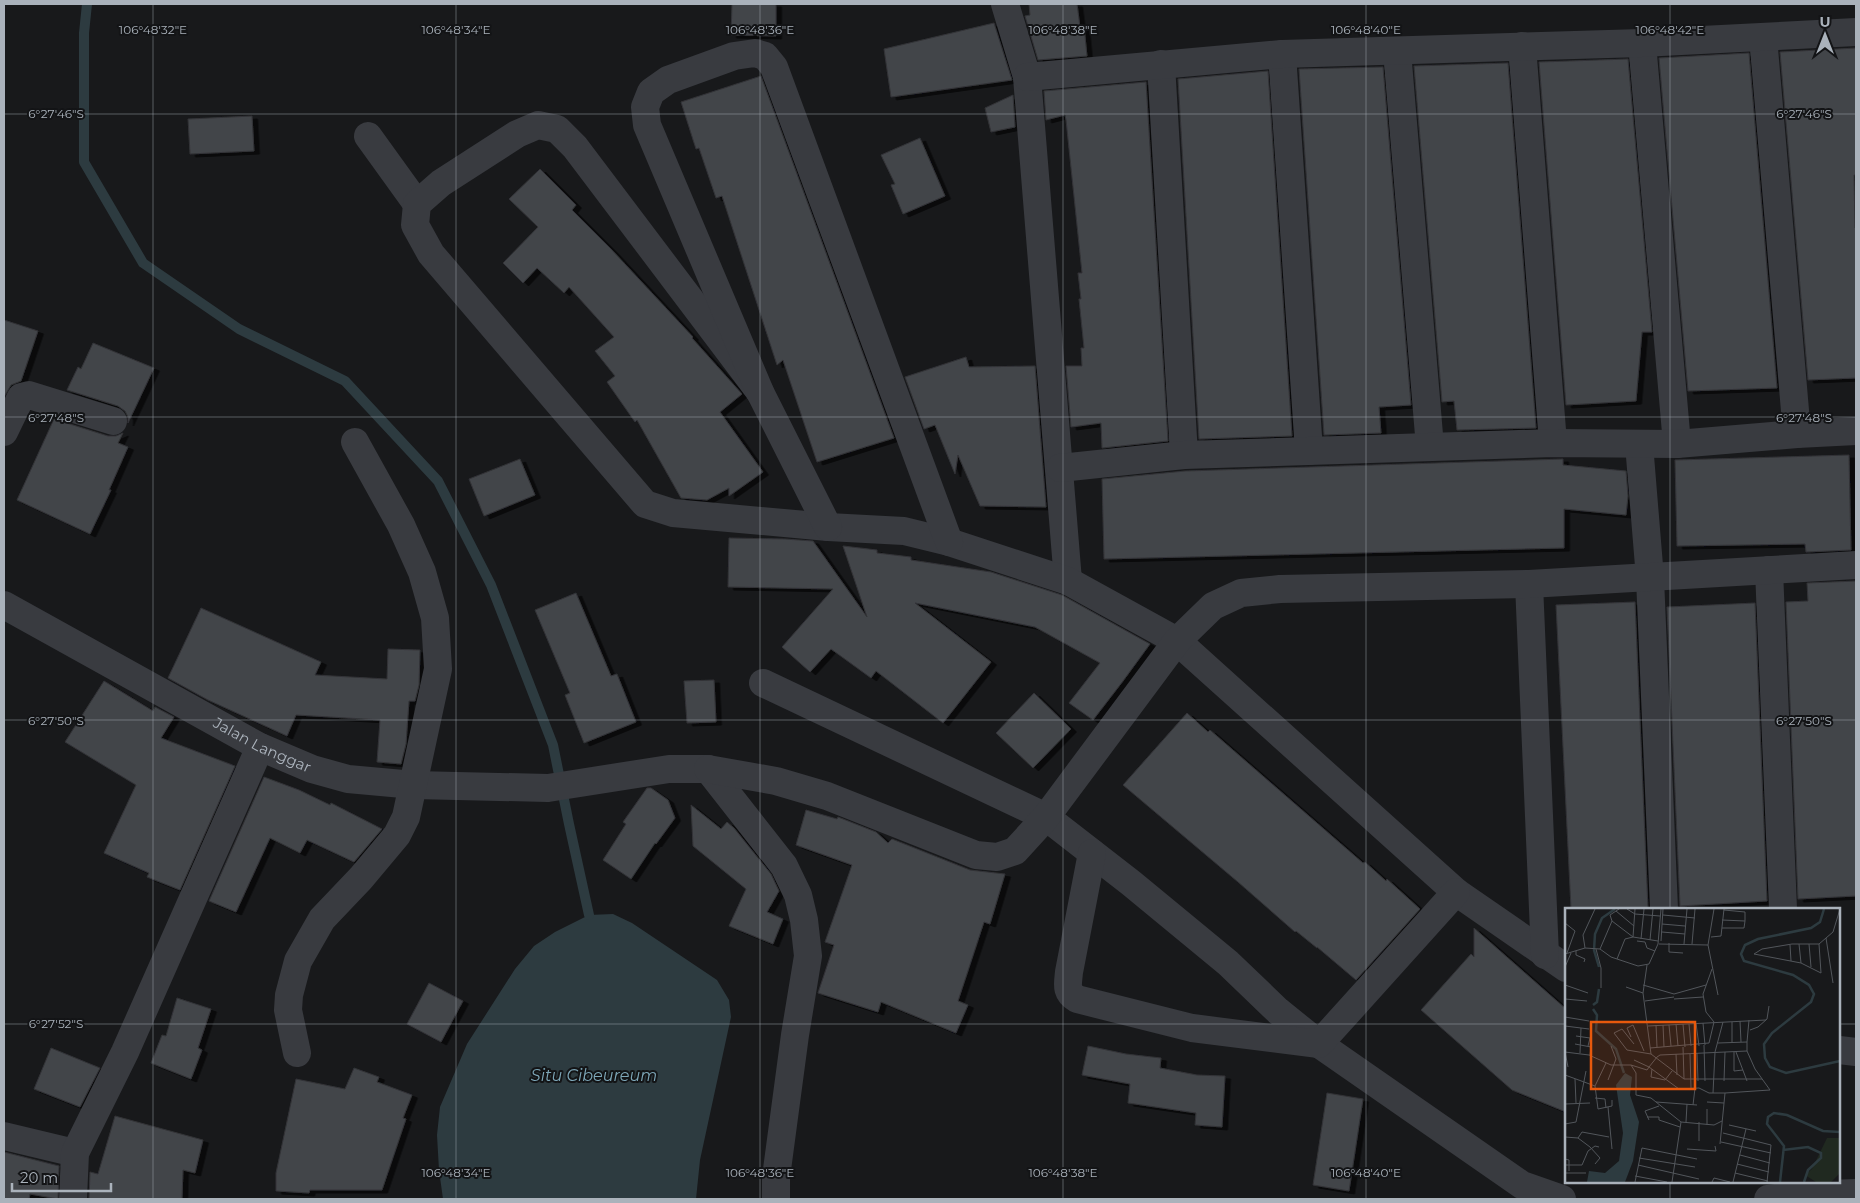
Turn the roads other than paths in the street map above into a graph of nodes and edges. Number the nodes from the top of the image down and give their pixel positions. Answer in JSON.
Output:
{"nodes":[{"id":1,"x":1005,"y":4,"type":"edge"},
{"id":2,"x":1856,"y":32,"type":"edge"},
{"id":3,"x":1763,"y":37,"type":"junction"},
{"id":4,"x":1642,"y":43,"type":"junction"},
{"id":5,"x":1522,"y":46,"type":"junction"},
{"id":6,"x":1397,"y":51,"type":"junction"},
{"id":7,"x":1282,"y":54,"type":"junction"},
{"id":8,"x":1161,"y":64,"type":"junction"},
{"id":9,"x":1027,"y":77,"type":"junction"},
{"id":10,"x":368,"y":136,"type":"dead end"},
{"id":11,"x":417,"y":204,"type":"junction"},
{"id":12,"x":760,"y":392,"type":"junction"},
{"id":13,"x":113,"y":422,"type":"dead end"},
{"id":14,"x":1856,"y":431,"type":"edge"},
{"id":15,"x":4,"y":432,"type":"edge"},
{"id":16,"x":1797,"y":434,"type":"junction"},
{"id":17,"x":355,"y":442,"type":"dead end"},
{"id":18,"x":1553,"y":443,"type":"junction"},
{"id":19,"x":1639,"y":444,"type":"junction"},
{"id":20,"x":1677,"y":444,"type":"junction"},
{"id":21,"x":1430,"y":447,"type":"junction"},
{"id":22,"x":1309,"y":451,"type":"junction"},
{"id":23,"x":1184,"y":455,"type":"junction"},
{"id":24,"x":1060,"y":468,"type":"junction"},
{"id":25,"x":828,"y":527,"type":"junction"},
{"id":26,"x":949,"y":542,"type":"junction"},
{"id":27,"x":1856,"y":564,"type":"edge"},
{"id":28,"x":1769,"y":570,"type":"junction"},
{"id":29,"x":1650,"y":578,"type":"junction"},
{"id":30,"x":1068,"y":581,"type":"junction"},
{"id":31,"x":1529,"y":584,"type":"junction"},
{"id":32,"x":4,"y":605,"type":"edge"},
{"id":33,"x":1177,"y":641,"type":"junction"},
{"id":34,"x":763,"y":683,"type":"dead end"},
{"id":35,"x":260,"y":747,"type":"junction"},
{"id":36,"x":708,"y":768,"type":"junction"},
{"id":37,"x":414,"y":785,"type":"junction"},
{"id":38,"x":1046,"y":817,"type":"junction"},
{"id":39,"x":1092,"y":853,"type":"junction"},
{"id":40,"x":1456,"y":892,"type":"junction"},
{"id":41,"x":1664,"y":908,"type":"edge"},
{"id":42,"x":1783,"y":908,"type":"edge"},
{"id":43,"x":1556,"y":962,"type":"edge"},
{"id":44,"x":1319,"y":1044,"type":"junction"},
{"id":45,"x":1840,"y":1050,"type":"edge"},
{"id":46,"x":1856,"y":1052,"type":"edge"},
{"id":47,"x":297,"y":1053,"type":"dead end"},
{"id":48,"x":4,"y":1136,"type":"edge"},
{"id":49,"x":75,"y":1153,"type":"junction"},
{"id":50,"x":1799,"y":1188,"type":"edge"},
{"id":51,"x":1856,"y":1193,"type":"edge"},
{"id":52,"x":73,"y":1199,"type":"edge"},
{"id":53,"x":776,"y":1199,"type":"edge"},
{"id":54,"x":1562,"y":1199,"type":"edge"},
{"id":55,"x":1768,"y":1199,"type":"edge"}],
"edges":[{"from":1,"to":9,"type":"street"},
{"from":2,"to":3,"type":"street"},
{"from":3,"to":4,"type":"street"},
{"from":3,"to":16,"type":"street"},
{"from":4,"to":5,"type":"street"},
{"from":4,"to":20,"type":"street"},
{"from":5,"to":6,"type":"street"},
{"from":5,"to":18,"type":"street"},
{"from":6,"to":7,"type":"street"},
{"from":6,"to":21,"type":"street"},
{"from":7,"to":8,"type":"street"},
{"from":7,"to":22,"type":"street"},
{"from":8,"to":9,"type":"street"},
{"from":8,"to":23,"type":"street"},
{"from":9,"to":24,"type":"street"},
{"from":10,"to":11,"type":"street"},
{"from":11,"to":12,"type":"street"},
{"from":11,"to":25,"type":"street"},
{"from":12,"to":25,"type":"street"},
{"from":12,"to":26,"type":"street"},
{"from":13,"to":15,"type":"street"},
{"from":14,"to":16,"type":"street"},
{"from":16,"to":20,"type":"street"},
{"from":17,"to":37,"type":"street"},
{"from":18,"to":19,"type":"street"},
{"from":18,"to":21,"type":"street"},
{"from":19,"to":20,"type":"street"},
{"from":19,"to":29,"type":"street"},
{"from":21,"to":22,"type":"street"},
{"from":22,"to":23,"type":"street"},
{"from":23,"to":24,"type":"street"},
{"from":24,"to":30,"type":"street"},
{"from":25,"to":26,"type":"street"},
{"from":26,"to":30,"type":"street"},
{"from":27,"to":28,"type":"street","name":"Jalan Langgar"},
{"from":28,"to":29,"type":"street","name":"Jalan Langgar"},
{"from":28,"to":42,"type":"street"},
{"from":29,"to":31,"type":"street","name":"Jalan Langgar"},
{"from":29,"to":41,"type":"street"},
{"from":30,"to":33,"type":"street"},
{"from":31,"to":33,"type":"street","name":"Jalan Langgar"},
{"from":31,"to":43,"type":"street"},
{"from":32,"to":35,"type":"street","name":"Jalan Langgar"},
{"from":33,"to":38,"type":"street","name":"Jalan Langgar"},
{"from":33,"to":40,"type":"street"},
{"from":34,"to":38,"type":"street"},
{"from":35,"to":37,"type":"street","name":"Jalan Langgar"},
{"from":35,"to":49,"type":"street"},
{"from":36,"to":37,"type":"street","name":"Jalan Langgar"},
{"from":36,"to":38,"type":"street","name":"Jalan Langgar"},
{"from":36,"to":53,"type":"street"},
{"from":37,"to":47,"type":"street"},
{"from":38,"to":39,"type":"street"},
{"from":39,"to":44,"type":"street"},
{"from":39,"to":44,"type":"street"},
{"from":40,"to":43,"type":"street"},
{"from":40,"to":44,"type":"street"},
{"from":44,"to":54,"type":"street"},
{"from":45,"to":46,"type":"street"},
{"from":48,"to":49,"type":"street"},
{"from":49,"to":52,"type":"street"},
{"from":50,"to":51,"type":"street"},
{"from":50,"to":55,"type":"street"}]}
